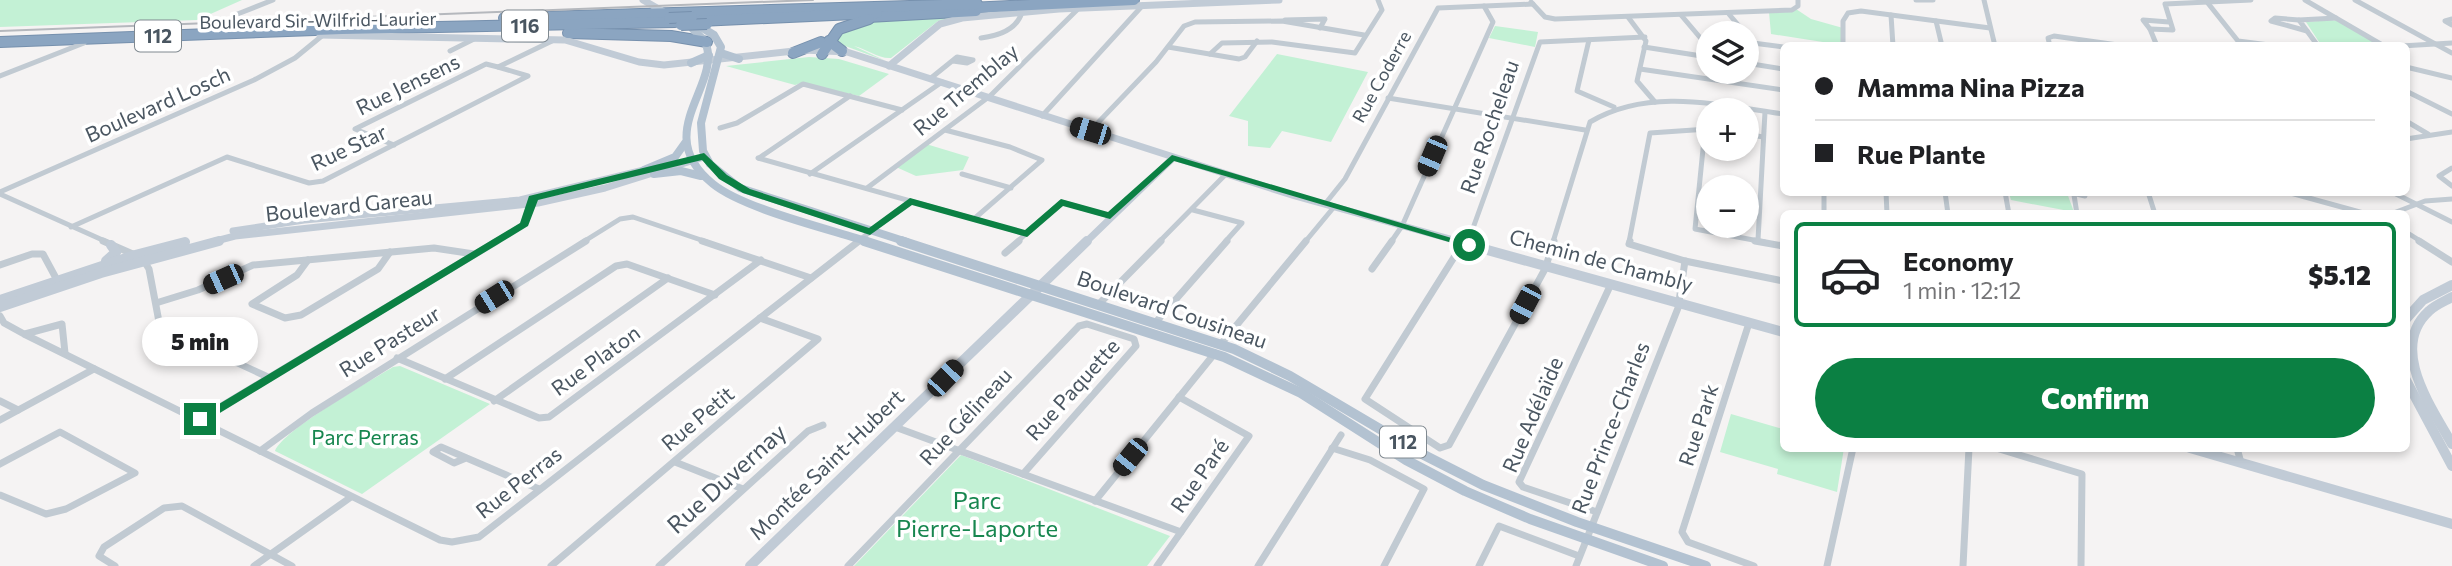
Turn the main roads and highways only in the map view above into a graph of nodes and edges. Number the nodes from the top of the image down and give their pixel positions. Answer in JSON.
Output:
{"nodes":[{"id":1,"x":1054,"y":0,"type":"edge"},
{"id":2,"x":1134,"y":0,"type":"edge"},
{"id":3,"x":977,"y":4,"type":"junction"},
{"id":4,"x":1077,"y":6,"type":"junction"},
{"id":5,"x":665,"y":14,"type":"edge"},
{"id":6,"x":888,"y":16,"type":"junction"},
{"id":7,"x":700,"y":21,"type":"junction"},
{"id":8,"x":797,"y":21,"type":"junction"},
{"id":9,"x":399,"y":24,"type":"junction"},
{"id":10,"x":375,"y":28,"type":"junction"},
{"id":11,"x":526,"y":30,"type":"junction"},
{"id":12,"x":0,"y":42,"type":"edge"},
{"id":13,"x":707,"y":42,"type":"junction"},
{"id":14,"x":821,"y":49,"type":"junction"},
{"id":15,"x":842,"y":51,"type":"road end"},
{"id":16,"x":793,"y":53,"type":"road end"},
{"id":17,"x":739,"y":58,"type":"road end"},
{"id":18,"x":719,"y":59,"type":"junction"},
{"id":19,"x":708,"y":61,"type":"junction"},
{"id":20,"x":691,"y":63,"type":"road end"},
{"id":21,"x":685,"y":144,"type":"junction"},
{"id":22,"x":644,"y":170,"type":"road end"},
{"id":23,"x":654,"y":174,"type":"road end"},
{"id":24,"x":704,"y":177,"type":"junction"},
{"id":25,"x":1218,"y":348,"type":"junction"},
{"id":26,"x":1589,"y":533,"type":"junction"},
{"id":27,"x":1663,"y":566,"type":"edge"},
{"id":28,"x":1706,"y":566,"type":"edge"}],
"edges":[{"from":1,"to":3,"type":"highway","name":"Boulevard Sir-Wilfrid-Laurier","number":"116"},
{"from":2,"to":4,"type":"highway","name":"Boulevard Sir-Wilfrid-Laurier","number":"116"},
{"from":3,"to":5,"type":"highway"},
{"from":3,"to":7,"type":"highway","name":"Boulevard Sir-Wilfrid-Laurier","number":"116"},
{"from":4,"to":6,"type":"highway"},
{"from":4,"to":7,"type":"highway","name":"Boulevard Sir-Wilfrid-Laurier","number":"116"},
{"from":5,"to":7,"type":"highway","bridge":true},
{"from":5,"to":7,"type":"highway","name":"Boulevard Sir-Wilfrid-Laurier","number":"116","bridge":true},
{"from":5,"to":9,"type":"highway","name":"Boulevard Sir-Wilfrid-Laurier","number":"116"},
{"from":5,"to":9,"type":"highway"},
{"from":5,"to":10,"type":"highway","name":"Boulevard Sir-Wilfrid-Laurier","number":"116"},
{"from":5,"to":11,"type":"highway"},
{"from":5,"to":13,"type":"main road"},
{"from":5,"to":18,"type":"main road"},
{"from":6,"to":8,"type":"highway"},
{"from":6,"to":14,"type":"highway"},
{"from":7,"to":8,"type":"highway"},
{"from":8,"to":14,"type":"highway"},
{"from":9,"to":12,"type":"highway","name":"Boulevard Sir-Wilfrid-Laurier","number":"112"},
{"from":10,"to":11,"type":"highway"},
{"from":10,"to":12,"type":"highway","name":"Boulevard Sir-Wilfrid-Laurier","number":"112"},
{"from":11,"to":13,"type":"highway"},
{"from":13,"to":19,"type":"main road"},
{"from":14,"to":15,"type":"highway"},
{"from":14,"to":16,"type":"highway"},
{"from":17,"to":18,"type":"main road"},
{"from":18,"to":25,"type":"main road","name":"Boulevard Cousineau","number":"112"},
{"from":19,"to":20,"type":"main road"},
{"from":19,"to":21,"type":"main road","name":"Boulevard Cousineau","number":"112"},
{"from":21,"to":22,"type":"main road"},
{"from":21,"to":24,"type":"main road","name":"Boulevard Cousineau","number":"112"},
{"from":23,"to":24,"type":"main road"},
{"from":24,"to":25,"type":"main road","name":"Boulevard Cousineau","number":"112"},
{"from":25,"to":26,"type":"main road","name":"Boulevard Cousineau","number":"112"},
{"from":26,"to":27,"type":"main road","name":"Boulevard Cousineau","number":"112"},
{"from":26,"to":28,"type":"main road","name":"Boulevard Cousineau","number":"112"}]}
